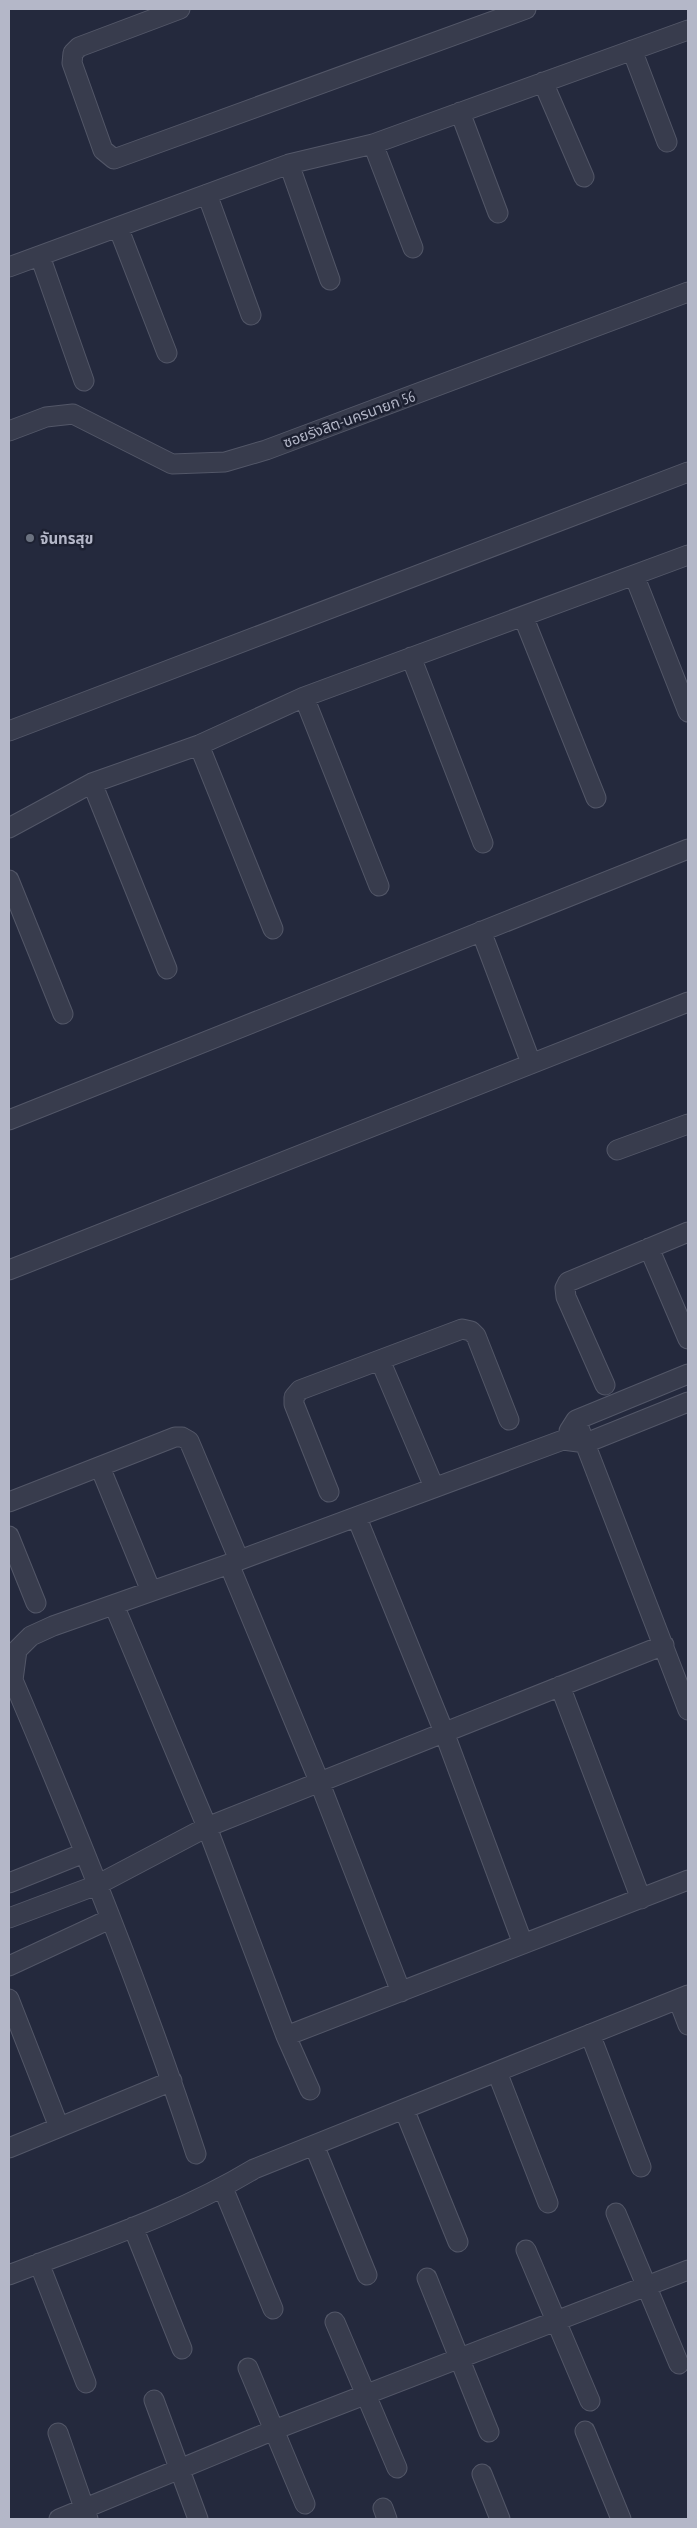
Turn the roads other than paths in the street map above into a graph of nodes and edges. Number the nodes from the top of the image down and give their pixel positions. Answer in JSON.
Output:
{"nodes":[{"id":1,"x":180,"y":9,"type":"edge"},
{"id":2,"x":526,"y":9,"type":"edge"},
{"id":3,"x":496,"y":14,"type":"edge"},
{"id":4,"x":688,"y":30,"type":"edge"},
{"id":5,"x":632,"y":50,"type":"junction"},
{"id":6,"x":543,"y":82,"type":"junction"},
{"id":7,"x":460,"y":112,"type":"junction"},
{"id":8,"x":667,"y":142,"type":"dead end"},
{"id":9,"x":373,"y":144,"type":"junction"},
{"id":10,"x":289,"y":164,"type":"junction"},
{"id":11,"x":584,"y":177,"type":"dead end"},
{"id":12,"x":207,"y":194,"type":"junction"},
{"id":13,"x":498,"y":213,"type":"dead end"},
{"id":14,"x":118,"y":227,"type":"junction"},
{"id":15,"x":413,"y":248,"type":"dead end"},
{"id":16,"x":40,"y":256,"type":"junction"},
{"id":17,"x":9,"y":267,"type":"edge"},
{"id":18,"x":330,"y":280,"type":"dead end"},
{"id":19,"x":688,"y":292,"type":"edge"},
{"id":20,"x":250,"y":315,"type":"dead end"},
{"id":21,"x":167,"y":353,"type":"dead end"},
{"id":22,"x":84,"y":381,"type":"dead end"},
{"id":23,"x":9,"y":430,"type":"edge"},
{"id":24,"x":688,"y":472,"type":"edge"},
{"id":25,"x":688,"y":555,"type":"edge"},
{"id":26,"x":634,"y":575,"type":"junction"},
{"id":27,"x":523,"y":616,"type":"junction"},
{"id":28,"x":411,"y":657,"type":"junction"},
{"id":29,"x":304,"y":697,"type":"junction"},
{"id":30,"x":688,"y":712,"type":"edge"},
{"id":31,"x":9,"y":731,"type":"edge"},
{"id":32,"x":199,"y":745,"type":"junction"},
{"id":33,"x":92,"y":783,"type":"junction"},
{"id":34,"x":596,"y":798,"type":"dead end"},
{"id":35,"x":9,"y":828,"type":"edge"},
{"id":36,"x":483,"y":843,"type":"dead end"},
{"id":37,"x":688,"y":849,"type":"edge"},
{"id":38,"x":9,"y":880,"type":"edge"},
{"id":39,"x":379,"y":886,"type":"dead end"},
{"id":40,"x":273,"y":928,"type":"dead end"},
{"id":41,"x":481,"y":930,"type":"junction"},
{"id":42,"x":167,"y":969,"type":"dead end"},
{"id":43,"x":688,"y":1002,"type":"edge"},
{"id":44,"x":63,"y":1014,"type":"dead end"},
{"id":45,"x":531,"y":1063,"type":"junction"},
{"id":46,"x":9,"y":1120,"type":"edge"},
{"id":47,"x":688,"y":1124,"type":"edge"},
{"id":48,"x":617,"y":1150,"type":"dead end"},
{"id":49,"x":688,"y":1232,"type":"edge"},
{"id":50,"x":649,"y":1248,"type":"junction"},
{"id":51,"x":9,"y":1270,"type":"edge"},
{"id":52,"x":688,"y":1339,"type":"edge"},
{"id":53,"x":380,"y":1360,"type":"junction"},
{"id":54,"x":688,"y":1374,"type":"edge"},
{"id":55,"x":605,"y":1385,"type":"dead end"},
{"id":56,"x":688,"y":1402,"type":"edge"},
{"id":57,"x":509,"y":1420,"type":"dead end"},
{"id":58,"x":576,"y":1420,"type":"junction"},
{"id":59,"x":563,"y":1440,"type":"junction"},
{"id":60,"x":586,"y":1443,"type":"junction"},
{"id":61,"x":100,"y":1467,"type":"junction"},
{"id":62,"x":434,"y":1487,"type":"junction"},
{"id":63,"x":329,"y":1492,"type":"dead end"},
{"id":64,"x":9,"y":1502,"type":"edge"},
{"id":65,"x":357,"y":1518,"type":"junction"},
{"id":66,"x":9,"y":1536,"type":"edge"},
{"id":67,"x":234,"y":1562,"type":"junction"},
{"id":68,"x":151,"y":1591,"type":"junction"},
{"id":69,"x":36,"y":1603,"type":"dead end"},
{"id":70,"x":114,"y":1605,"type":"junction"},
{"id":71,"x":664,"y":1644,"type":"junction"},
{"id":72,"x":560,"y":1686,"type":"junction"},
{"id":73,"x":14,"y":1695,"type":"edge"},
{"id":74,"x":688,"y":1710,"type":"edge"},
{"id":75,"x":444,"y":1732,"type":"junction"},
{"id":76,"x":319,"y":1781,"type":"junction"},
{"id":77,"x":207,"y":1827,"type":"junction"},
{"id":78,"x":84,"y":1853,"type":"junction"},
{"id":79,"x":688,"y":1880,"type":"edge"},
{"id":80,"x":9,"y":1884,"type":"edge"},
{"id":81,"x":97,"y":1884,"type":"junction"},
{"id":82,"x":641,"y":1899,"type":"junction"},
{"id":83,"x":9,"y":1918,"type":"edge"},
{"id":84,"x":110,"y":1919,"type":"junction"},
{"id":85,"x":523,"y":1944,"type":"junction"},
{"id":86,"x":9,"y":1966,"type":"edge"},
{"id":87,"x":401,"y":1992,"type":"junction"},
{"id":88,"x":683,"y":1997,"type":"edge"},
{"id":89,"x":9,"y":1999,"type":"edge"},
{"id":90,"x":688,"y":2025,"type":"edge"},
{"id":91,"x":590,"y":2034,"type":"junction"},
{"id":92,"x":286,"y":2036,"type":"junction"},
{"id":93,"x":497,"y":2072,"type":"junction"},
{"id":94,"x":172,"y":2081,"type":"junction"},
{"id":95,"x":310,"y":2090,"type":"dead end"},
{"id":96,"x":404,"y":2109,"type":"junction"},
{"id":97,"x":59,"y":2127,"type":"junction"},
{"id":98,"x":314,"y":2145,"type":"junction"},
{"id":99,"x":9,"y":2148,"type":"edge"},
{"id":100,"x":196,"y":2154,"type":"dead end"},
{"id":101,"x":641,"y":2166,"type":"dead end"},
{"id":102,"x":223,"y":2188,"type":"junction"},
{"id":103,"x":548,"y":2203,"type":"dead end"},
{"id":104,"x":616,"y":2213,"type":"dead end"},
{"id":105,"x":133,"y":2227,"type":"junction"},
{"id":106,"x":458,"y":2242,"type":"dead end"},
{"id":107,"x":526,"y":2250,"type":"dead end"},
{"id":108,"x":39,"y":2263,"type":"junction"},
{"id":109,"x":688,"y":2270,"type":"edge"},
{"id":110,"x":9,"y":2275,"type":"edge"},
{"id":111,"x":367,"y":2275,"type":"dead end"},
{"id":112,"x":427,"y":2278,"type":"dead end"},
{"id":113,"x":648,"y":2286,"type":"junction"},
{"id":114,"x":273,"y":2309,"type":"dead end"},
{"id":115,"x":335,"y":2322,"type":"dead end"},
{"id":116,"x":555,"y":2322,"type":"junction"},
{"id":117,"x":182,"y":2349,"type":"dead end"},
{"id":118,"x":460,"y":2358,"type":"junction"},
{"id":119,"x":679,"y":2364,"type":"dead end"},
{"id":120,"x":248,"y":2368,"type":"dead end"},
{"id":121,"x":86,"y":2383,"type":"dead end"},
{"id":122,"x":365,"y":2395,"type":"junction"},
{"id":123,"x":154,"y":2400,"type":"dead end"},
{"id":124,"x":590,"y":2401,"type":"dead end"},
{"id":125,"x":274,"y":2430,"type":"junction"},
{"id":126,"x":585,"y":2431,"type":"dead end"},
{"id":127,"x":489,"y":2432,"type":"dead end"},
{"id":128,"x":58,"y":2434,"type":"dead end"},
{"id":129,"x":397,"y":2468,"type":"dead end"},
{"id":130,"x":180,"y":2470,"type":"junction"},
{"id":131,"x":482,"y":2474,"type":"dead end"},
{"id":132,"x":305,"y":2504,"type":"dead end"},
{"id":133,"x":86,"y":2514,"type":"edge"},
{"id":134,"x":59,"y":2519,"type":"edge"},
{"id":135,"x":198,"y":2519,"type":"edge"},
{"id":136,"x":500,"y":2519,"type":"edge"},
{"id":137,"x":621,"y":2519,"type":"edge"}],
"edges":[{"from":1,"to":3,"type":"street"},
{"from":2,"to":3,"type":"street"},
{"from":4,"to":5,"type":"street"},
{"from":5,"to":6,"type":"street"},
{"from":5,"to":8,"type":"street"},
{"from":6,"to":7,"type":"street"},
{"from":6,"to":11,"type":"street"},
{"from":7,"to":9,"type":"street"},
{"from":7,"to":13,"type":"street"},
{"from":9,"to":10,"type":"street"},
{"from":9,"to":15,"type":"street"},
{"from":10,"to":12,"type":"street"},
{"from":10,"to":18,"type":"street"},
{"from":12,"to":14,"type":"street"},
{"from":12,"to":20,"type":"street"},
{"from":14,"to":16,"type":"street"},
{"from":14,"to":21,"type":"street"},
{"from":16,"to":17,"type":"street"},
{"from":16,"to":22,"type":"street"},
{"from":19,"to":23,"type":"street","name":"ซอยรังสิต-นครนายก 56"},
{"from":24,"to":31,"type":"street"},
{"from":25,"to":26,"type":"street"},
{"from":26,"to":27,"type":"street"},
{"from":26,"to":30,"type":"street"},
{"from":27,"to":28,"type":"street"},
{"from":27,"to":34,"type":"street"},
{"from":28,"to":29,"type":"street"},
{"from":28,"to":36,"type":"street"},
{"from":29,"to":32,"type":"street"},
{"from":29,"to":39,"type":"street"},
{"from":32,"to":33,"type":"street"},
{"from":32,"to":40,"type":"street"},
{"from":33,"to":35,"type":"street"},
{"from":33,"to":42,"type":"street"},
{"from":37,"to":41,"type":"street"},
{"from":38,"to":44,"type":"street"},
{"from":41,"to":45,"type":"street"},
{"from":41,"to":46,"type":"street"},
{"from":43,"to":45,"type":"street"},
{"from":45,"to":51,"type":"street"},
{"from":47,"to":48,"type":"street"},
{"from":49,"to":50,"type":"street"},
{"from":50,"to":52,"type":"street"},
{"from":50,"to":55,"type":"street"},
{"from":53,"to":57,"type":"street"},
{"from":53,"to":62,"type":"street"},
{"from":53,"to":63,"type":"street"},
{"from":54,"to":58,"type":"street"},
{"from":56,"to":60,"type":"street"},
{"from":58,"to":59,"type":"street"},
{"from":58,"to":60,"type":"street"},
{"from":59,"to":60,"type":"street"},
{"from":59,"to":62,"type":"street"},
{"from":60,"to":71,"type":"street"},
{"from":61,"to":64,"type":"street"},
{"from":61,"to":67,"type":"street"},
{"from":61,"to":68,"type":"street"},
{"from":62,"to":65,"type":"street"},
{"from":65,"to":67,"type":"street"},
{"from":65,"to":75,"type":"street"},
{"from":66,"to":69,"type":"street"},
{"from":67,"to":68,"type":"street"},
{"from":67,"to":76,"type":"street"},
{"from":68,"to":70,"type":"street"},
{"from":70,"to":73,"type":"street"},
{"from":70,"to":77,"type":"street"},
{"from":71,"to":72,"type":"street"},
{"from":71,"to":74,"type":"street"},
{"from":72,"to":75,"type":"street"},
{"from":72,"to":82,"type":"street"},
{"from":73,"to":78,"type":"street"},
{"from":75,"to":76,"type":"street"},
{"from":75,"to":85,"type":"street"},
{"from":76,"to":77,"type":"street"},
{"from":76,"to":87,"type":"street"},
{"from":77,"to":81,"type":"street"},
{"from":77,"to":92,"type":"street"},
{"from":78,"to":80,"type":"street"},
{"from":78,"to":81,"type":"street"},
{"from":79,"to":82,"type":"street"},
{"from":81,"to":83,"type":"street"},
{"from":81,"to":84,"type":"street"},
{"from":82,"to":85,"type":"street"},
{"from":84,"to":86,"type":"street"},
{"from":84,"to":94,"type":"street"},
{"from":85,"to":87,"type":"street"},
{"from":87,"to":92,"type":"street"},
{"from":88,"to":90,"type":"street"},
{"from":88,"to":91,"type":"street"},
{"from":89,"to":97,"type":"street"},
{"from":91,"to":93,"type":"street"},
{"from":91,"to":101,"type":"street"},
{"from":92,"to":95,"type":"street"},
{"from":93,"to":96,"type":"street"},
{"from":93,"to":103,"type":"street"},
{"from":94,"to":97,"type":"street"},
{"from":94,"to":100,"type":"street"},
{"from":96,"to":98,"type":"street"},
{"from":96,"to":106,"type":"street"},
{"from":97,"to":99,"type":"street"},
{"from":98,"to":102,"type":"street"},
{"from":98,"to":111,"type":"street"},
{"from":102,"to":105,"type":"street"},
{"from":102,"to":114,"type":"street"},
{"from":104,"to":113,"type":"street"},
{"from":105,"to":108,"type":"street"},
{"from":105,"to":117,"type":"street"},
{"from":107,"to":116,"type":"street"},
{"from":108,"to":110,"type":"street"},
{"from":108,"to":121,"type":"street"},
{"from":109,"to":113,"type":"street"},
{"from":112,"to":118,"type":"street"},
{"from":113,"to":116,"type":"street"},
{"from":113,"to":119,"type":"street"},
{"from":115,"to":122,"type":"street"},
{"from":116,"to":118,"type":"street"},
{"from":116,"to":124,"type":"street"},
{"from":118,"to":122,"type":"street"},
{"from":118,"to":127,"type":"street"},
{"from":120,"to":125,"type":"street"},
{"from":122,"to":125,"type":"street"},
{"from":122,"to":129,"type":"street"},
{"from":123,"to":130,"type":"street"},
{"from":125,"to":130,"type":"street"},
{"from":125,"to":132,"type":"street"},
{"from":126,"to":137,"type":"street"},
{"from":128,"to":133,"type":"street"},
{"from":130,"to":133,"type":"street"},
{"from":130,"to":135,"type":"street"},
{"from":131,"to":136,"type":"street"},
{"from":133,"to":134,"type":"street"}]}
